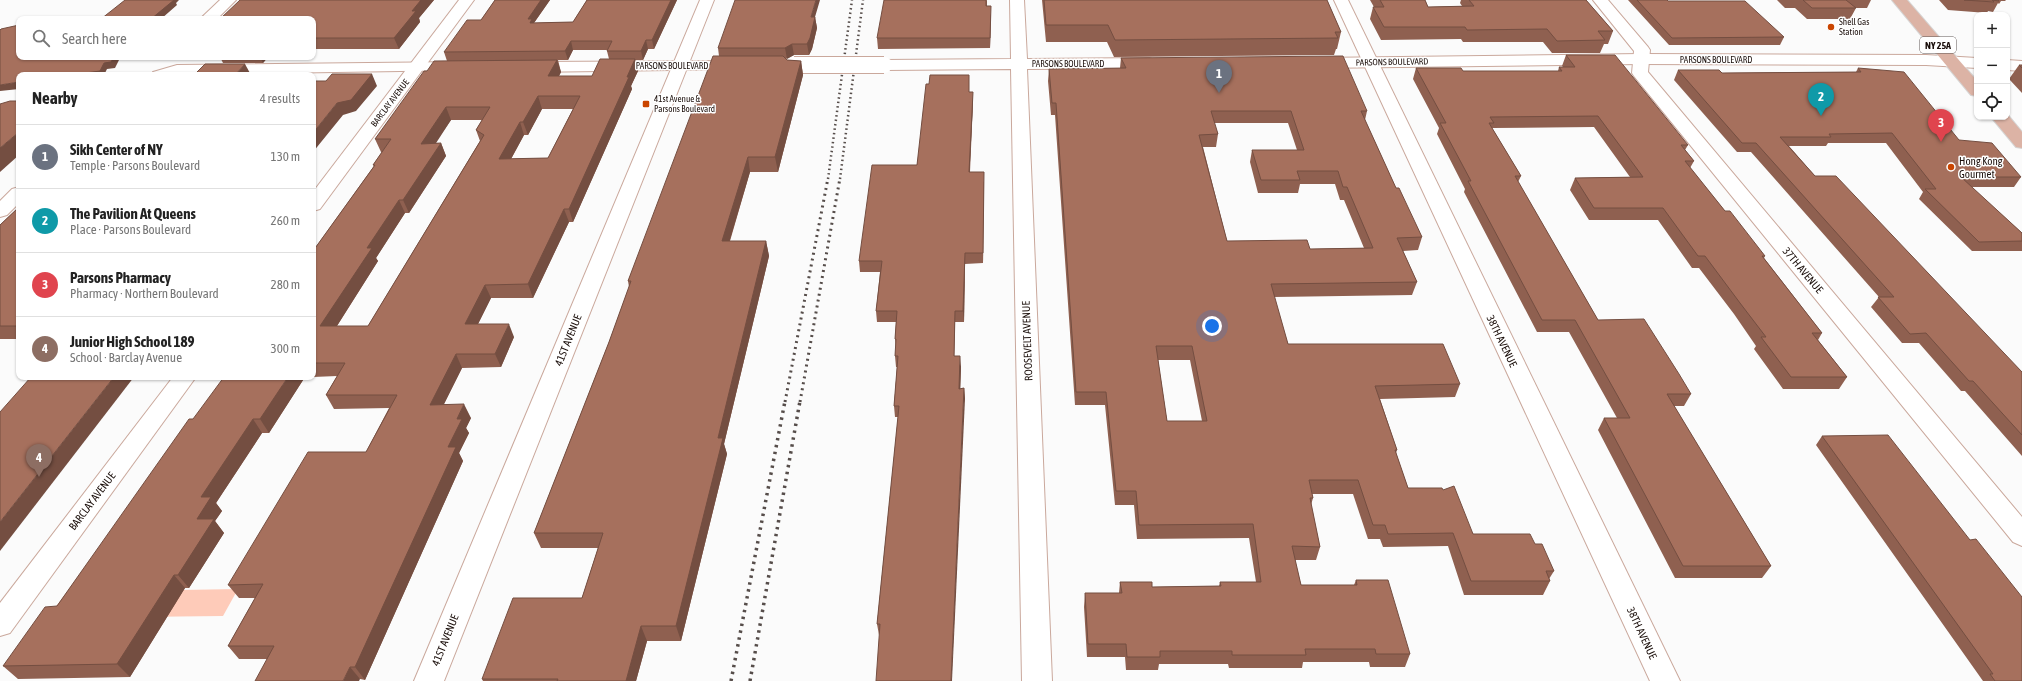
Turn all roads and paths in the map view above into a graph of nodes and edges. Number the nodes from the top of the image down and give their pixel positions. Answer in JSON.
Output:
{"nodes":[{"id":1,"x":229,"y":0,"type":"edge"},
{"id":2,"x":467,"y":0,"type":"edge"},
{"id":3,"x":707,"y":0,"type":"edge"},
{"id":4,"x":1017,"y":0,"type":"edge"},
{"id":5,"x":1341,"y":0,"type":"edge"},
{"id":6,"x":1600,"y":0,"type":"edge"},
{"id":7,"x":1899,"y":0,"type":"edge"},
{"id":8,"x":211,"y":16,"type":"edge"},
{"id":9,"x":1641,"y":59,"type":"junction"},
{"id":10,"x":164,"y":60,"type":"edge"},
{"id":11,"x":1370,"y":62,"type":"junction"},
{"id":12,"x":1952,"y":62,"type":"junction"},
{"id":13,"x":1161,"y":63,"type":"edge"},
{"id":14,"x":1303,"y":63,"type":"edge"},
{"id":15,"x":1974,"y":63,"type":"edge"},
{"id":16,"x":1019,"y":64,"type":"junction"},
{"id":17,"x":754,"y":65,"type":"edge"},
{"id":18,"x":786,"y":65,"type":"edge"},
{"id":19,"x":2010,"y":65,"type":"edge"},
{"id":20,"x":680,"y":66,"type":"junction"},
{"id":21,"x":2022,"y":66,"type":"edge"},
{"id":22,"x":416,"y":67,"type":"junction"},
{"id":23,"x":478,"y":67,"type":"edge"},
{"id":24,"x":517,"y":67,"type":"edge"},
{"id":25,"x":150,"y":72,"type":"edge"},
{"id":26,"x":170,"y":72,"type":"edge"},
{"id":27,"x":1974,"y":88,"type":"edge"},
{"id":28,"x":2003,"y":120,"type":"edge"},
{"id":29,"x":2022,"y":143,"type":"edge"},
{"id":30,"x":16,"y":196,"type":"edge"},
{"id":31,"x":316,"y":201,"type":"edge"},
{"id":32,"x":0,"y":211,"type":"edge"},
{"id":33,"x":183,"y":380,"type":"edge"},
{"id":34,"x":2022,"y":535,"type":"edge"},
{"id":35,"x":0,"y":624,"type":"edge"},
{"id":36,"x":429,"y":681,"type":"edge"},
{"id":37,"x":1037,"y":681,"type":"edge"},
{"id":38,"x":1665,"y":681,"type":"edge"}],
"edges":[{"from":1,"to":8,"type":"street"},
{"from":2,"to":22,"type":"street","name":"BARCLAY AVENUE"},
{"from":3,"to":20,"type":"street","name":"41ST AVENUE"},
{"from":4,"to":16,"type":"street","name":"ROOSEVELT AVENUE"},
{"from":5,"to":11,"type":"street","name":"38TH AVENUE"},
{"from":6,"to":9,"type":"street","name":"37TH AVENUE"},
{"from":7,"to":12,"type":"main road","number":"NY 25A"},
{"from":9,"to":11,"type":"street","name":"PARSONS BOULEVARD"},
{"from":9,"to":12,"type":"street","name":"PARSONS BOULEVARD"},
{"from":9,"to":34,"type":"street","name":"37TH AVENUE"},
{"from":10,"to":25,"type":"street"},
{"from":11,"to":14,"type":"street","name":"PARSONS BOULEVARD"},
{"from":11,"to":38,"type":"street","name":"38TH AVENUE"},
{"from":12,"to":15,"type":"street","name":"PARSONS BOULEVARD"},
{"from":12,"to":27,"type":"main road","number":"NY 25A"},
{"from":13,"to":16,"type":"street","name":"PARSONS BOULEVARD"},
{"from":16,"to":18,"type":"street","name":"PARSONS BOULEVARD","bridge":true},
{"from":16,"to":37,"type":"street","name":"ROOSEVELT AVENUE"},
{"from":17,"to":20,"type":"street","name":"PARSONS BOULEVARD"},
{"from":19,"to":21,"type":"street"},
{"from":20,"to":24,"type":"street","name":"PARSONS BOULEVARD"},
{"from":20,"to":36,"type":"street","name":"41ST AVENUE"},
{"from":22,"to":23,"type":"street"},
{"from":22,"to":26,"type":"street"},
{"from":22,"to":31,"type":"street","name":"BARCLAY AVENUE"},
{"from":28,"to":29,"type":"main road"},
{"from":30,"to":32,"type":"street"},
{"from":33,"to":35,"type":"street","name":"BARCLAY AVENUE"}]}
